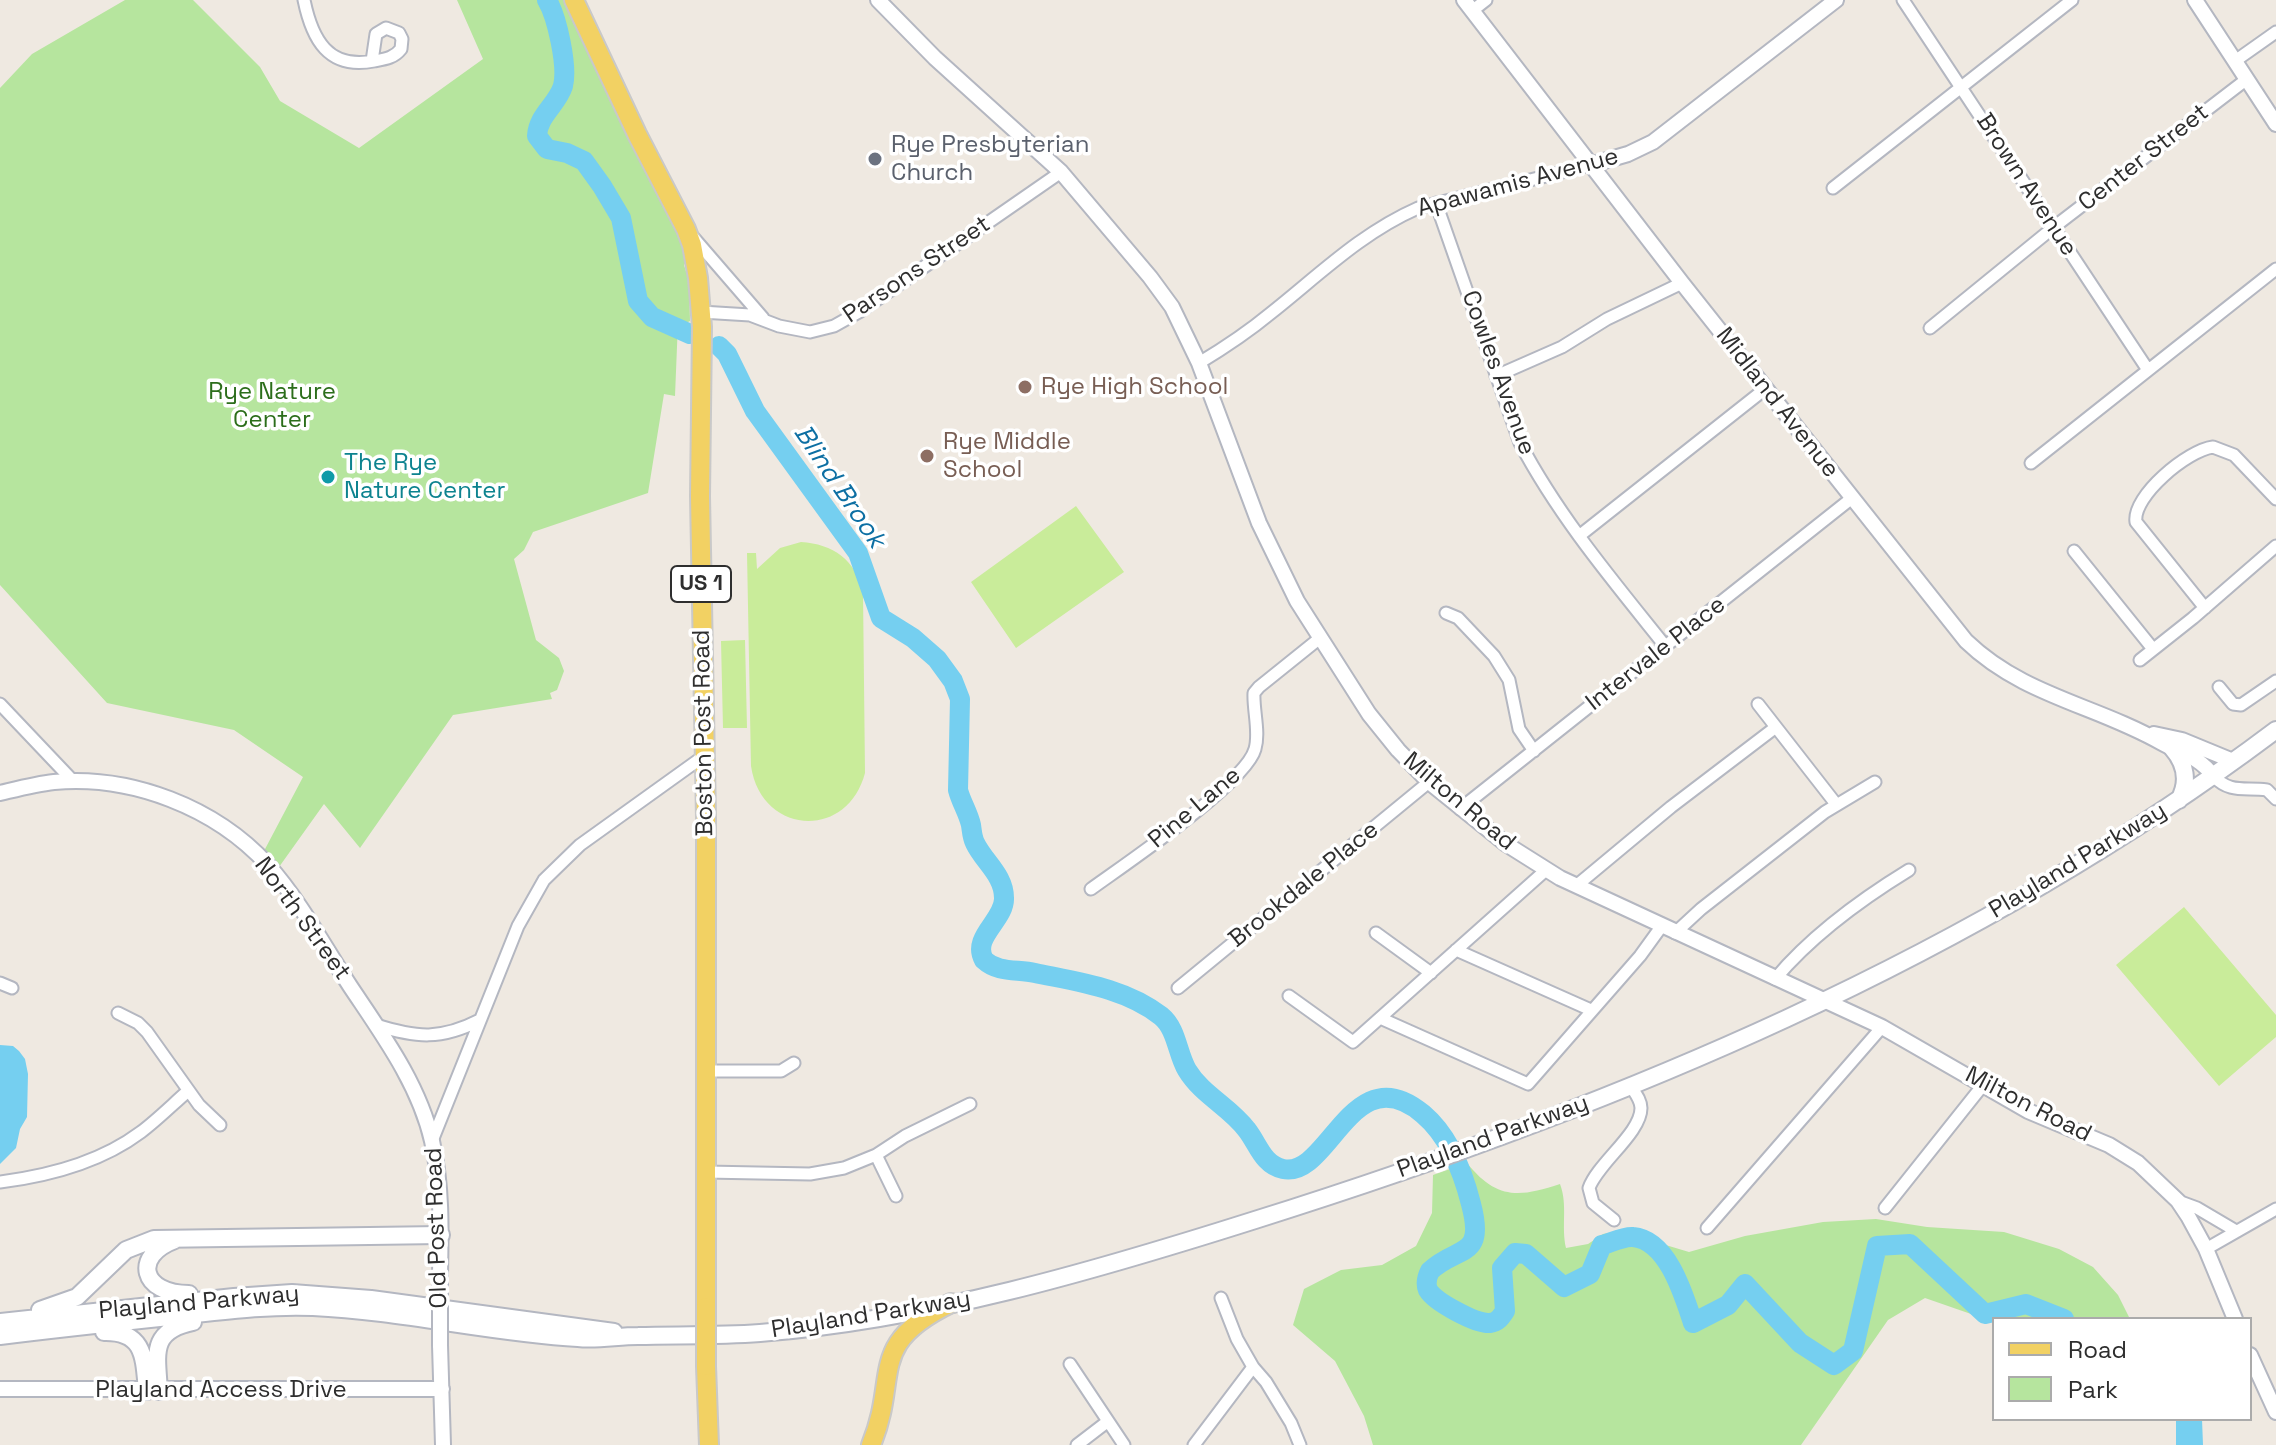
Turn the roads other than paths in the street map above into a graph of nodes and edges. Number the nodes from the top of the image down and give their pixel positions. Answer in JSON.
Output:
{"nodes":[{"id":1,"x":304,"y":0,"type":"edge"},
{"id":2,"x":574,"y":0,"type":"edge"},
{"id":3,"x":879,"y":0,"type":"edge"},
{"id":4,"x":1486,"y":0,"type":"edge"},
{"id":5,"x":1836,"y":0,"type":"edge"},
{"id":6,"x":1903,"y":0,"type":"edge"},
{"id":7,"x":2072,"y":0,"type":"edge"},
{"id":8,"x":2195,"y":0,"type":"edge"},
{"id":9,"x":1468,"y":6,"type":"edge"},
{"id":10,"x":2276,"y":32,"type":"edge"},
{"id":11,"x":372,"y":61,"type":"dead end"},
{"id":12,"x":2235,"y":61,"type":"junction"},
{"id":13,"x":2247,"y":79,"type":"junction"},
{"id":14,"x":1962,"y":87,"type":"junction"},
{"id":15,"x":2276,"y":124,"type":"edge"},
{"id":16,"x":1590,"y":165,"type":"junction"},
{"id":17,"x":1061,"y":172,"type":"junction"},
{"id":18,"x":1833,"y":188,"type":"dead end"},
{"id":19,"x":1436,"y":203,"type":"junction"},
{"id":20,"x":2054,"y":227,"type":"junction"},
{"id":21,"x":686,"y":229,"type":"junction"},
{"id":22,"x":2276,"y":269,"type":"edge"},
{"id":23,"x":1682,"y":283,"type":"junction"},
{"id":24,"x":701,"y":312,"type":"junction"},
{"id":25,"x":763,"y":318,"type":"junction"},
{"id":26,"x":1930,"y":328,"type":"dead end"},
{"id":27,"x":1199,"y":363,"type":"junction"},
{"id":28,"x":2148,"y":370,"type":"junction"},
{"id":29,"x":1496,"y":376,"type":"junction"},
{"id":30,"x":1765,"y":389,"type":"junction"},
{"id":31,"x":2031,"y":463,"type":"dead end"},
{"id":32,"x":1852,"y":498,"type":"junction"},
{"id":33,"x":2276,"y":499,"type":"edge"},
{"id":34,"x":1579,"y":536,"type":"junction"},
{"id":35,"x":2276,"y":546,"type":"edge"},
{"id":36,"x":2074,"y":551,"type":"dead end"},
{"id":37,"x":2205,"y":608,"type":"junction"},
{"id":38,"x":1446,"y":613,"type":"dead end"},
{"id":39,"x":1320,"y":638,"type":"junction"},
{"id":40,"x":1666,"y":647,"type":"junction"},
{"id":41,"x":2153,"y":649,"type":"junction"},
{"id":42,"x":2140,"y":660,"type":"dead end"},
{"id":43,"x":2276,"y":681,"type":"edge"},
{"id":44,"x":2219,"y":687,"type":"dead end"},
{"id":45,"x":0,"y":704,"type":"edge"},
{"id":46,"x":1758,"y":704,"type":"dead end"},
{"id":47,"x":1776,"y":727,"type":"junction"},
{"id":48,"x":2276,"y":730,"type":"edge"},
{"id":49,"x":2149,"y":734,"type":"junction"},
{"id":50,"x":2172,"y":748,"type":"junction"},
{"id":51,"x":1534,"y":751,"type":"junction"},
{"id":52,"x":704,"y":756,"type":"junction"},
{"id":53,"x":2233,"y":761,"type":"junction"},
{"id":54,"x":2213,"y":776,"type":"junction"},
{"id":55,"x":74,"y":782,"type":"junction"},
{"id":56,"x":1429,"y":782,"type":"junction"},
{"id":57,"x":1875,"y":782,"type":"dead end"},
{"id":58,"x":0,"y":793,"type":"edge"},
{"id":59,"x":2276,"y":799,"type":"edge"},
{"id":60,"x":2179,"y":800,"type":"junction"},
{"id":61,"x":1836,"y":804,"type":"junction"},
{"id":62,"x":1460,"y":809,"type":"junction"},
{"id":63,"x":1546,"y":870,"type":"junction"},
{"id":64,"x":1909,"y":870,"type":"dead end"},
{"id":65,"x":1576,"y":886,"type":"junction"},
{"id":66,"x":1091,"y":889,"type":"dead end"},
{"id":67,"x":1661,"y":927,"type":"junction"},
{"id":68,"x":1376,"y":933,"type":"dead end"},
{"id":69,"x":1675,"y":933,"type":"junction"},
{"id":70,"x":1456,"y":950,"type":"junction"},
{"id":71,"x":1431,"y":973,"type":"junction"},
{"id":72,"x":1775,"y":979,"type":"junction"},
{"id":73,"x":1178,"y":988,"type":"dead end"},
{"id":74,"x":1289,"y":996,"type":"dead end"},
{"id":75,"x":1824,"y":1001,"type":"junction"},
{"id":76,"x":1591,"y":1010,"type":"junction"},
{"id":77,"x":118,"y":1013,"type":"dead end"},
{"id":78,"x":1380,"y":1018,"type":"junction"},
{"id":79,"x":480,"y":1020,"type":"junction"},
{"id":80,"x":376,"y":1025,"type":"junction"},
{"id":81,"x":1882,"y":1027,"type":"junction"},
{"id":82,"x":794,"y":1063,"type":"dead end"},
{"id":83,"x":706,"y":1071,"type":"junction"},
{"id":84,"x":1630,"y":1085,"type":"junction"},
{"id":85,"x":1983,"y":1085,"type":"junction"},
{"id":86,"x":188,"y":1091,"type":"junction"},
{"id":87,"x":970,"y":1104,"type":"dead end"},
{"id":88,"x":220,"y":1125,"type":"dead end"},
{"id":89,"x":432,"y":1141,"type":"junction"},
{"id":90,"x":876,"y":1155,"type":"junction"},
{"id":91,"x":706,"y":1172,"type":"junction"},
{"id":92,"x":0,"y":1182,"type":"edge"},
{"id":93,"x":896,"y":1196,"type":"dead end"},
{"id":94,"x":2178,"y":1201,"type":"junction"},
{"id":95,"x":1885,"y":1208,"type":"dead end"},
{"id":96,"x":2276,"y":1209,"type":"edge"},
{"id":97,"x":1614,"y":1220,"type":"dead end"},
{"id":98,"x":1707,"y":1228,"type":"dead end"},
{"id":99,"x":2236,"y":1231,"type":"junction"},
{"id":100,"x":441,"y":1235,"type":"junction"},
{"id":101,"x":180,"y":1238,"type":"junction"},
{"id":102,"x":2206,"y":1249,"type":"junction"},
{"id":103,"x":254,"y":1295,"type":"junction"},
{"id":104,"x":1221,"y":1298,"type":"dead end"},
{"id":105,"x":951,"y":1303,"type":"junction"},
{"id":106,"x":274,"y":1307,"type":"junction"},
{"id":107,"x":2234,"y":1317,"type":"edge"},
{"id":108,"x":0,"y":1321,"type":"edge"},
{"id":109,"x":22,"y":1333,"type":"junction"},
{"id":110,"x":0,"y":1336,"type":"edge"},
{"id":111,"x":635,"y":1336,"type":"junction"},
{"id":112,"x":2252,"y":1359,"type":"edge"},
{"id":113,"x":1070,"y":1364,"type":"dead end"},
{"id":114,"x":1253,"y":1367,"type":"junction"},
{"id":115,"x":0,"y":1389,"type":"edge"},
{"id":116,"x":442,"y":1389,"type":"junction"},
{"id":117,"x":153,"y":1391,"type":"junction"},
{"id":118,"x":2276,"y":1412,"type":"edge"},
{"id":119,"x":1107,"y":1422,"type":"junction"},
{"id":120,"x":443,"y":1445,"type":"edge"},
{"id":121,"x":709,"y":1445,"type":"edge"},
{"id":122,"x":871,"y":1445,"type":"edge"},
{"id":123,"x":1077,"y":1445,"type":"edge"},
{"id":124,"x":1124,"y":1445,"type":"edge"},
{"id":125,"x":1194,"y":1445,"type":"edge"},
{"id":126,"x":1300,"y":1445,"type":"edge"}],
"edges":[{"from":1,"to":11,"type":"street"},
{"from":2,"to":21,"type":"main road","name":"Boston Post Road","number":"US 1"},
{"from":3,"to":17,"type":"street","name":"Milton Road"},
{"from":4,"to":9,"type":"street"},
{"from":5,"to":16,"type":"street","name":"Apawamis Avenue"},
{"from":6,"to":14,"type":"street","name":"Brown Avenue"},
{"from":7,"to":14,"type":"street"},
{"from":8,"to":12,"type":"street"},
{"from":9,"to":16,"type":"street","name":"Midland Avenue"},
{"from":10,"to":12,"type":"street"},
{"from":12,"to":13,"type":"street"},
{"from":13,"to":15,"type":"street"},
{"from":13,"to":20,"type":"street","name":"Center Street"},
{"from":14,"to":18,"type":"street"},
{"from":14,"to":20,"type":"street","name":"Brown Avenue"},
{"from":16,"to":19,"type":"street","name":"Apawamis Avenue"},
{"from":16,"to":23,"type":"street","name":"Midland Avenue"},
{"from":17,"to":25,"type":"street","name":"Parsons Street"},
{"from":17,"to":27,"type":"street","name":"Milton Road"},
{"from":19,"to":27,"type":"street","name":"Apawamis Avenue"},
{"from":19,"to":29,"type":"street","name":"Cowles Avenue"},
{"from":20,"to":26,"type":"street","name":"Center Street"},
{"from":20,"to":28,"type":"street","name":"Brown Avenue"},
{"from":21,"to":24,"type":"main road","name":"Boston Post Road","number":"US 1"},
{"from":21,"to":25,"type":"street"},
{"from":22,"to":28,"type":"street"},
{"from":23,"to":29,"type":"street"},
{"from":23,"to":30,"type":"street","name":"Midland Avenue"},
{"from":24,"to":25,"type":"street","name":"Parsons Street"},
{"from":24,"to":52,"type":"main road","name":"Boston Post Road","number":"US 1"},
{"from":27,"to":39,"type":"street","name":"Milton Road"},
{"from":28,"to":31,"type":"street"},
{"from":29,"to":34,"type":"street","name":"Cowles Avenue"},
{"from":30,"to":32,"type":"street","name":"Midland Avenue"},
{"from":30,"to":34,"type":"street"},
{"from":32,"to":40,"type":"street","name":"Intervale Place"},
{"from":32,"to":49,"type":"street","name":"Midland Avenue"},
{"from":33,"to":37,"type":"street"},
{"from":34,"to":40,"type":"street","name":"Cowles Avenue"},
{"from":35,"to":37,"type":"street"},
{"from":36,"to":41,"type":"street"},
{"from":37,"to":41,"type":"street"},
{"from":38,"to":51,"type":"street"},
{"from":39,"to":56,"type":"street","name":"Milton Road"},
{"from":39,"to":66,"type":"street","name":"Pine Lane"},
{"from":40,"to":51,"type":"street","name":"Intervale Place"},
{"from":41,"to":42,"type":"street"},
{"from":43,"to":44,"type":"street"},
{"from":45,"to":55,"type":"street"},
{"from":46,"to":47,"type":"street"},
{"from":47,"to":61,"type":"street"},
{"from":47,"to":65,"type":"street"},
{"from":48,"to":53,"type":"main road","name":"Playland Parkway"},
{"from":49,"to":50,"type":"street","name":"Midland Avenue"},
{"from":49,"to":53,"type":"street","name":"Midland Avenue"},
{"from":50,"to":54,"type":"street","name":"Midland Avenue"},
{"from":50,"to":60,"type":"main road"},
{"from":51,"to":62,"type":"street","name":"Intervale Place"},
{"from":52,"to":79,"type":"street","name":"Old Post Road"},
{"from":52,"to":83,"type":"main road","name":"Boston Post Road","number":"US 1"},
{"from":53,"to":54,"type":"main road","name":"Playland Parkway"},
{"from":54,"to":59,"type":"street"},
{"from":54,"to":60,"type":"main road","name":"Playland Parkway"},
{"from":55,"to":58,"type":"street","name":"North Street"},
{"from":55,"to":80,"type":"street","name":"North Street"},
{"from":56,"to":62,"type":"street","name":"Milton Road"},
{"from":56,"to":73,"type":"street","name":"Brookdale Place"},
{"from":57,"to":61,"type":"street"},
{"from":60,"to":75,"type":"main road","name":"Playland Parkway"},
{"from":61,"to":69,"type":"street"},
{"from":62,"to":63,"type":"street","name":"Milton Road"},
{"from":63,"to":65,"type":"street","name":"Milton Road"},
{"from":63,"to":70,"type":"street"},
{"from":64,"to":72,"type":"street"},
{"from":65,"to":67,"type":"street","name":"Milton Road"},
{"from":67,"to":69,"type":"street","name":"Milton Road"},
{"from":67,"to":76,"type":"street"},
{"from":68,"to":71,"type":"street"},
{"from":69,"to":72,"type":"street","name":"Milton Road"},
{"from":70,"to":71,"type":"street"},
{"from":70,"to":76,"type":"street"},
{"from":71,"to":78,"type":"street"},
{"from":72,"to":75,"type":"street","name":"Milton Road"},
{"from":74,"to":78,"type":"street"},
{"from":75,"to":81,"type":"street","name":"Milton Road"},
{"from":75,"to":84,"type":"main road","name":"Playland Parkway"},
{"from":76,"to":78,"type":"street"},
{"from":77,"to":86,"type":"street"},
{"from":79,"to":80,"type":"street"},
{"from":79,"to":89,"type":"street","name":"Old Post Road"},
{"from":80,"to":89,"type":"street","name":"North Street"},
{"from":81,"to":85,"type":"street","name":"Milton Road"},
{"from":81,"to":98,"type":"street"},
{"from":82,"to":83,"type":"street"},
{"from":83,"to":91,"type":"main road","name":"Boston Post Road","number":"US 1"},
{"from":84,"to":97,"type":"street"},
{"from":84,"to":105,"type":"main road","name":"Playland Parkway"},
{"from":85,"to":94,"type":"street","name":"Milton Road"},
{"from":85,"to":95,"type":"street"},
{"from":86,"to":88,"type":"street"},
{"from":86,"to":92,"type":"street"},
{"from":87,"to":90,"type":"street"},
{"from":89,"to":100,"type":"street","name":"Old Post Road"},
{"from":90,"to":91,"type":"street"},
{"from":90,"to":93,"type":"street"},
{"from":91,"to":121,"type":"main road","name":"Boston Post Road","number":"US 1","bridge":true},
{"from":94,"to":99,"type":"street"},
{"from":94,"to":102,"type":"street","name":"Milton Road"},
{"from":96,"to":99,"type":"street"},
{"from":99,"to":102,"type":"street"},
{"from":100,"to":101,"type":"main road"},
{"from":100,"to":116,"type":"street","name":"Old Post Road","bridge":true},
{"from":101,"to":103,"type":"main road"},
{"from":101,"to":108,"type":"main road"},
{"from":102,"to":107,"type":"street","name":"Milton Road"},
{"from":103,"to":108,"type":"main road","name":"Playland Parkway"},
{"from":103,"to":111,"type":"main road","name":"Playland Parkway"},
{"from":104,"to":114,"type":"street"},
{"from":105,"to":111,"type":"main road","name":"Playland Parkway"},
{"from":105,"to":122,"type":"main road"},
{"from":106,"to":109,"type":"main road","name":"Playland Parkway"},
{"from":106,"to":111,"type":"main road","name":"Playland Parkway"},
{"from":106,"to":117,"type":"main road"},
{"from":109,"to":110,"type":"main road","name":"Playland Parkway"},
{"from":109,"to":117,"type":"main road"},
{"from":112,"to":118,"type":"street"},
{"from":113,"to":119,"type":"street"},
{"from":114,"to":125,"type":"street"},
{"from":114,"to":126,"type":"street"},
{"from":115,"to":117,"type":"street","name":"Playland Access Drive"},
{"from":116,"to":117,"type":"street","name":"Playland Access Drive"},
{"from":116,"to":120,"type":"street","name":"Old Post Road"},
{"from":119,"to":123,"type":"street"},
{"from":119,"to":124,"type":"street"}]}
